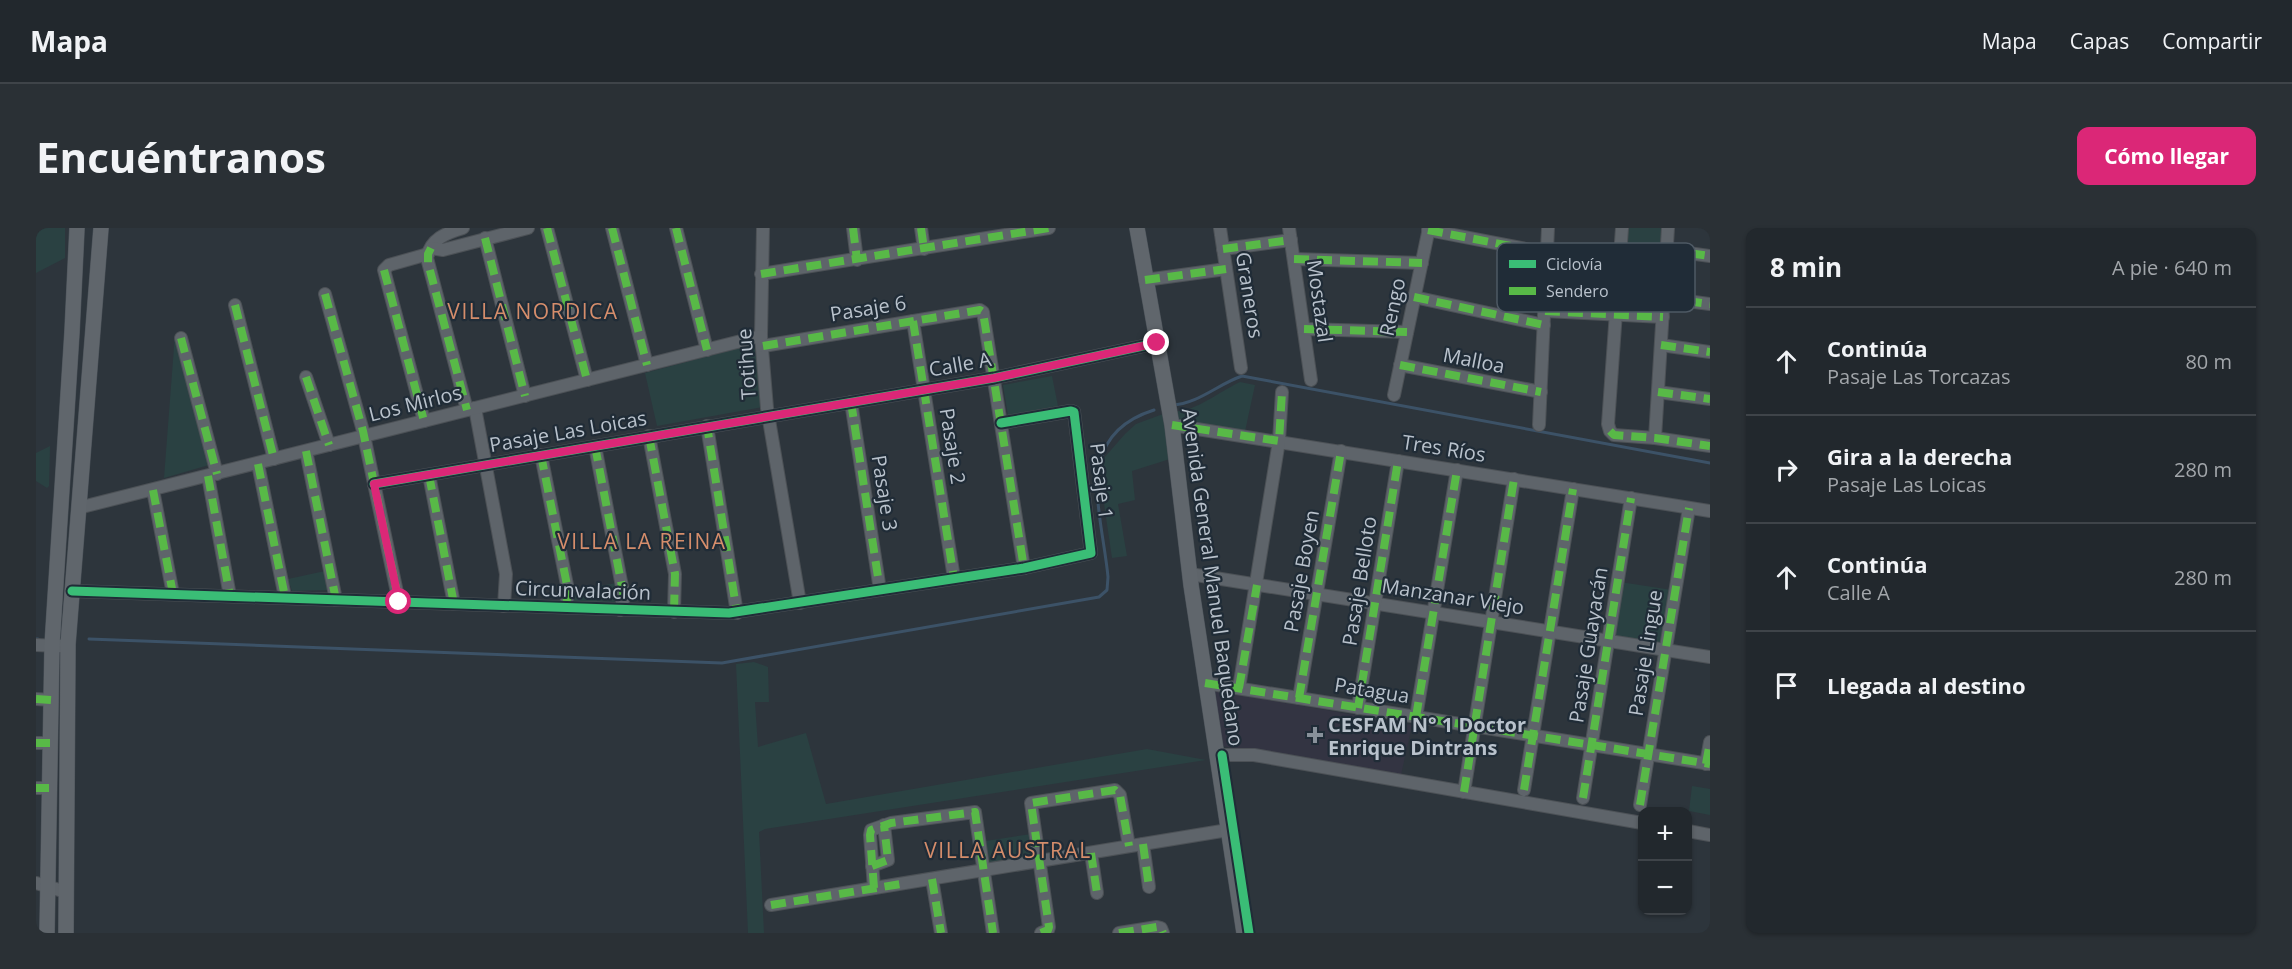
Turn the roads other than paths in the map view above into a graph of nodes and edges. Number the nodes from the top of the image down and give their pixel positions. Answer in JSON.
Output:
{"nodes":[{"id":1,"x":77,"y":228,"type":"edge"},
{"id":2,"x":101,"y":228,"type":"edge"},
{"id":3,"x":528,"y":228,"type":"edge"},
{"id":4,"x":547,"y":228,"type":"edge"},
{"id":5,"x":612,"y":228,"type":"edge"},
{"id":6,"x":676,"y":228,"type":"edge"},
{"id":7,"x":763,"y":228,"type":"edge"},
{"id":8,"x":853,"y":228,"type":"edge"},
{"id":9,"x":921,"y":228,"type":"edge"},
{"id":10,"x":1137,"y":228,"type":"edge"},
{"id":11,"x":1220,"y":228,"type":"edge"},
{"id":12,"x":1548,"y":228,"type":"edge"},
{"id":13,"x":1622,"y":228,"type":"edge"},
{"id":14,"x":1668,"y":228,"type":"edge"},
{"id":15,"x":459,"y":229,"type":"edge"},
{"id":16,"x":1042,"y":229,"type":"edge"},
{"id":17,"x":1429,"y":229,"type":"edge"},
{"id":18,"x":1290,"y":234,"type":"edge"},
{"id":19,"x":485,"y":238,"type":"junction"},
{"id":20,"x":1498,"y":243,"type":"edge"},
{"id":21,"x":1547,"y":243,"type":"edge"},
{"id":22,"x":1621,"y":243,"type":"edge"},
{"id":23,"x":1667,"y":243,"type":"edge"},
{"id":24,"x":924,"y":249,"type":"junction"},
{"id":25,"x":1223,"y":249,"type":"junction"},
{"id":26,"x":429,"y":251,"type":"junction"},
{"id":27,"x":1695,"y":254,"type":"edge"},
{"id":28,"x":1710,"y":256,"type":"edge"},
{"id":29,"x":1294,"y":259,"type":"junction"},
{"id":30,"x":857,"y":260,"type":"junction"},
{"id":31,"x":1422,"y":263,"type":"junction"},
{"id":32,"x":1226,"y":269,"type":"junction"},
{"id":33,"x":761,"y":274,"type":"junction"},
{"id":34,"x":1145,"y":280,"type":"junction"},
{"id":35,"x":325,"y":294,"type":"dead end"},
{"id":36,"x":1414,"y":297,"type":"junction"},
{"id":37,"x":1695,"y":302,"type":"edge"},
{"id":38,"x":1710,"y":304,"type":"edge"},
{"id":39,"x":235,"y":305,"type":"dead end"},
{"id":40,"x":1545,"y":312,"type":"edge"},
{"id":41,"x":1569,"y":312,"type":"edge"},
{"id":42,"x":1663,"y":312,"type":"edge"},
{"id":43,"x":1617,"y":314,"type":"junction"},
{"id":44,"x":1663,"y":317,"type":"junction"},
{"id":45,"x":914,"y":321,"type":"junction"},
{"id":46,"x":1544,"y":325,"type":"junction"},
{"id":47,"x":1304,"y":329,"type":"junction"},
{"id":48,"x":1407,"y":332,"type":"junction"},
{"id":49,"x":181,"y":338,"type":"dead end"},
{"id":50,"x":762,"y":341,"type":"junction"},
{"id":51,"x":1157,"y":343,"type":"junction"},
{"id":52,"x":1661,"y":345,"type":"junction"},
{"id":53,"x":707,"y":350,"type":"junction"},
{"id":54,"x":1710,"y":352,"type":"edge"},
{"id":55,"x":647,"y":365,"type":"junction"},
{"id":56,"x":1401,"y":365,"type":"junction"},
{"id":57,"x":1241,"y":368,"type":"dead end"},
{"id":58,"x":306,"y":377,"type":"dead end"},
{"id":59,"x":994,"y":378,"type":"junction"},
{"id":60,"x":587,"y":380,"type":"junction"},
{"id":61,"x":1311,"y":380,"type":"dead end"},
{"id":62,"x":924,"y":390,"type":"junction"},
{"id":63,"x":1282,"y":392,"type":"dead end"},
{"id":64,"x":1541,"y":392,"type":"junction"},
{"id":65,"x":1658,"y":392,"type":"junction"},
{"id":66,"x":1394,"y":395,"type":"dead end"},
{"id":67,"x":525,"y":396,"type":"junction"},
{"id":68,"x":1710,"y":399,"type":"edge"},
{"id":69,"x":851,"y":402,"type":"junction"},
{"id":70,"x":471,"y":409,"type":"junction"},
{"id":71,"x":769,"y":416,"type":"junction"},
{"id":72,"x":424,"y":422,"type":"junction"},
{"id":73,"x":1001,"y":423,"type":"junction"},
{"id":74,"x":1172,"y":424,"type":"junction"},
{"id":75,"x":1539,"y":425,"type":"dead end"},
{"id":76,"x":707,"y":426,"type":"junction"},
{"id":77,"x":364,"y":436,"type":"junction"},
{"id":78,"x":649,"y":436,"type":"junction"},
{"id":79,"x":1655,"y":438,"type":"junction"},
{"id":80,"x":1279,"y":441,"type":"junction"},
{"id":81,"x":329,"y":446,"type":"junction"},
{"id":82,"x":596,"y":446,"type":"junction"},
{"id":83,"x":1710,"y":446,"type":"edge"},
{"id":84,"x":1341,"y":451,"type":"junction"},
{"id":85,"x":306,"y":452,"type":"junction"},
{"id":86,"x":542,"y":455,"type":"junction"},
{"id":87,"x":274,"y":459,"type":"junction"},
{"id":88,"x":1398,"y":461,"type":"junction"},
{"id":89,"x":258,"y":464,"type":"junction"},
{"id":90,"x":486,"y":465,"type":"junction"},
{"id":91,"x":1457,"y":470,"type":"junction"},
{"id":92,"x":212,"y":475,"type":"junction"},
{"id":93,"x":429,"y":475,"type":"junction"},
{"id":94,"x":1514,"y":479,"type":"junction"},
{"id":95,"x":374,"y":484,"type":"junction"},
{"id":96,"x":1573,"y":489,"type":"junction"},
{"id":97,"x":153,"y":490,"type":"junction"},
{"id":98,"x":1631,"y":498,"type":"junction"},
{"id":99,"x":1689,"y":507,"type":"junction"},
{"id":100,"x":78,"y":508,"type":"junction"},
{"id":101,"x":1710,"y":511,"type":"edge"},
{"id":102,"x":1088,"y":555,"type":"joint"},
{"id":103,"x":1024,"y":567,"type":"junction"},
{"id":104,"x":1190,"y":574,"type":"junction"},
{"id":105,"x":954,"y":579,"type":"junction"},
{"id":106,"x":1257,"y":585,"type":"junction"},
{"id":107,"x":880,"y":590,"type":"junction"},
{"id":108,"x":72,"y":591,"type":"junction"},
{"id":109,"x":173,"y":594,"type":"junction"},
{"id":110,"x":1317,"y":594,"type":"junction"},
{"id":111,"x":230,"y":596,"type":"junction"},
{"id":112,"x":285,"y":597,"type":"junction"},
{"id":113,"x":336,"y":600,"type":"junction"},
{"id":114,"x":399,"y":602,"type":"junction"},
{"id":115,"x":800,"y":603,"type":"junction"},
{"id":116,"x":454,"y":604,"type":"junction"},
{"id":117,"x":1375,"y":604,"type":"junction"},
{"id":118,"x":504,"y":606,"type":"junction"},
{"id":119,"x":566,"y":607,"type":"junction"},
{"id":120,"x":620,"y":610,"type":"junction"},
{"id":121,"x":674,"y":612,"type":"junction"},
{"id":122,"x":737,"y":613,"type":"junction"},
{"id":123,"x":1433,"y":613,"type":"junction"},
{"id":124,"x":1491,"y":622,"type":"junction"},
{"id":125,"x":1550,"y":632,"type":"junction"},
{"id":126,"x":1608,"y":641,"type":"junction"},
{"id":127,"x":68,"y":644,"type":"junction"},
{"id":128,"x":36,"y":645,"type":"edge"},
{"id":129,"x":52,"y":645,"type":"junction"},
{"id":130,"x":1666,"y":650,"type":"junction"},
{"id":131,"x":1710,"y":657,"type":"edge"},
{"id":132,"x":1205,"y":683,"type":"junction"},
{"id":133,"x":1239,"y":688,"type":"junction"},
{"id":134,"x":1299,"y":698,"type":"junction"},
{"id":135,"x":44,"y":699,"type":"edge"},
{"id":136,"x":1358,"y":708,"type":"junction"},
{"id":137,"x":1416,"y":717,"type":"junction"},
{"id":138,"x":1474,"y":727,"type":"junction"},
{"id":139,"x":1533,"y":736,"type":"junction"},
{"id":140,"x":1710,"y":742,"type":"edge"},
{"id":141,"x":43,"y":743,"type":"edge"},
{"id":142,"x":1592,"y":745,"type":"junction"},
{"id":143,"x":1649,"y":754,"type":"junction"},
{"id":144,"x":1216,"y":755,"type":"junction"},
{"id":145,"x":1708,"y":764,"type":"edge"},
{"id":146,"x":43,"y":788,"type":"edge"},
{"id":147,"x":1524,"y":789,"type":"dead end"},
{"id":148,"x":1464,"y":792,"type":"junction"},
{"id":149,"x":1583,"y":798,"type":"dead end"},
{"id":150,"x":1640,"y":805,"type":"dead end"},
{"id":151,"x":1638,"y":822,"type":"edge"},
{"id":152,"x":1228,"y":830,"type":"junction"},
{"id":153,"x":1692,"y":832,"type":"edge"},
{"id":154,"x":1710,"y":835,"type":"edge"},
{"id":155,"x":1143,"y":844,"type":"junction"},
{"id":156,"x":1129,"y":846,"type":"junction"},
{"id":157,"x":1091,"y":853,"type":"junction"},
{"id":158,"x":1039,"y":861,"type":"junction"},
{"id":159,"x":985,"y":871,"type":"junction"},
{"id":160,"x":66,"y":875,"type":"junction"},
{"id":161,"x":932,"y":879,"type":"junction"},
{"id":162,"x":44,"y":882,"type":"edge"},
{"id":163,"x":1149,"y":886,"type":"dead end"},
{"id":164,"x":874,"y":888,"type":"junction"},
{"id":165,"x":66,"y":892,"type":"junction"},
{"id":166,"x":1097,"y":893,"type":"dead end"},
{"id":167,"x":771,"y":905,"type":"dead end"},
{"id":168,"x":1162,"y":931,"type":"edge"},
{"id":169,"x":1045,"y":932,"type":"edge"},
{"id":170,"x":47,"y":933,"type":"edge"},
{"id":171,"x":66,"y":933,"type":"edge"},
{"id":172,"x":940,"y":933,"type":"edge"},
{"id":173,"x":993,"y":933,"type":"edge"},
{"id":174,"x":1119,"y":933,"type":"edge"},
{"id":175,"x":1244,"y":933,"type":"edge"}],
"edges":[{"from":1,"to":129,"type":"main road"},
{"from":2,"to":100,"type":"main road"},
{"from":3,"to":19,"type":"street"},
{"from":4,"to":60,"type":"street"},
{"from":5,"to":55,"type":"street"},
{"from":6,"to":53,"type":"street"},
{"from":7,"to":33,"type":"street","name":"Totihue"},
{"from":8,"to":30,"type":"street"},
{"from":9,"to":24,"type":"street"},
{"from":10,"to":34,"type":"main road","name":"Avenida General Manuel Baquedano"},
{"from":11,"to":25,"type":"street","name":"Graneros"},
{"from":12,"to":21,"type":"street"},
{"from":13,"to":22,"type":"street"},
{"from":14,"to":23,"type":"street"},
{"from":15,"to":26,"type":"street"},
{"from":16,"to":24,"type":"street"},
{"from":17,"to":20,"type":"street"},
{"from":17,"to":31,"type":"street","name":"Rengo"},
{"from":18,"to":25,"type":"street"},
{"from":18,"to":29,"type":"street","name":"Mostazal"},
{"from":19,"to":26,"type":"street"},
{"from":19,"to":67,"type":"street"},
{"from":24,"to":30,"type":"street"},
{"from":25,"to":32,"type":"street","name":"Graneros"},
{"from":26,"to":70,"type":"street"},
{"from":26,"to":72,"type":"street"},
{"from":27,"to":28,"type":"street"},
{"from":29,"to":31,"type":"street"},
{"from":29,"to":47,"type":"street","name":"Mostazal"},
{"from":30,"to":33,"type":"street"},
{"from":31,"to":36,"type":"street","name":"Rengo"},
{"from":32,"to":34,"type":"street"},
{"from":32,"to":57,"type":"street","name":"Graneros"},
{"from":33,"to":50,"type":"street","name":"Totihue"},
{"from":34,"to":51,"type":"main road","name":"Avenida General Manuel Baquedano"},
{"from":35,"to":77,"type":"street"},
{"from":36,"to":46,"type":"street"},
{"from":36,"to":48,"type":"street","name":"Rengo"},
{"from":37,"to":38,"type":"street"},
{"from":39,"to":87,"type":"street"},
{"from":40,"to":46,"type":"street"},
{"from":41,"to":43,"type":"street"},
{"from":42,"to":44,"type":"street"},
{"from":43,"to":44,"type":"street"},
{"from":43,"to":79,"type":"street"},
{"from":44,"to":52,"type":"street"},
{"from":45,"to":50,"type":"street","name":"Pasaje 6"},
{"from":45,"to":59,"type":"street","name":"Pasaje 6"},
{"from":45,"to":62,"type":"street","name":"Pasaje 2"},
{"from":46,"to":64,"type":"street"},
{"from":47,"to":48,"type":"street"},
{"from":47,"to":61,"type":"street","name":"Mostazal"},
{"from":48,"to":56,"type":"street","name":"Rengo"},
{"from":49,"to":92,"type":"street"},
{"from":50,"to":53,"type":"street","name":"Los Mirlos"},
{"from":50,"to":71,"type":"street","name":"Totihue"},
{"from":51,"to":59,"type":"street","name":"Calle A"},
{"from":51,"to":74,"type":"main road","name":"Avenida General Manuel Baquedano"},
{"from":52,"to":54,"type":"street"},
{"from":52,"to":65,"type":"street"},
{"from":53,"to":55,"type":"street","name":"Los Mirlos"},
{"from":55,"to":60,"type":"street","name":"Los Mirlos"},
{"from":56,"to":64,"type":"street","name":"Malloa"},
{"from":56,"to":66,"type":"street","name":"Rengo"},
{"from":58,"to":81,"type":"street"},
{"from":59,"to":62,"type":"street","name":"Calle A"},
{"from":59,"to":73,"type":"street"},
{"from":60,"to":67,"type":"street","name":"Los Mirlos"},
{"from":62,"to":69,"type":"street","name":"Calle A"},
{"from":62,"to":105,"type":"street","name":"Pasaje 2"},
{"from":63,"to":80,"type":"street"},
{"from":64,"to":75,"type":"street"},
{"from":65,"to":68,"type":"street"},
{"from":65,"to":79,"type":"street"},
{"from":67,"to":70,"type":"street","name":"Los Mirlos"},
{"from":69,"to":71,"type":"street","name":"Calle A"},
{"from":69,"to":107,"type":"street","name":"Pasaje 3"},
{"from":70,"to":72,"type":"street","name":"Los Mirlos"},
{"from":70,"to":90,"type":"street"},
{"from":71,"to":76,"type":"street","name":"Pasaje Las Loicas"},
{"from":71,"to":115,"type":"street","name":"Totihue"},
{"from":72,"to":77,"type":"street","name":"Los Mirlos"},
{"from":73,"to":102,"type":"street","name":"Pasaje 1"},
{"from":73,"to":103,"type":"street"},
{"from":74,"to":80,"type":"street","name":"Tres Ríos"},
{"from":74,"to":104,"type":"main road","name":"Avenida General Manuel Baquedano"},
{"from":76,"to":78,"type":"street","name":"Pasaje Las Loicas"},
{"from":76,"to":122,"type":"street"},
{"from":77,"to":81,"type":"street","name":"Los Mirlos"},
{"from":77,"to":95,"type":"street"},
{"from":78,"to":82,"type":"street","name":"Pasaje Las Loicas"},
{"from":78,"to":121,"type":"street"},
{"from":79,"to":83,"type":"street"},
{"from":80,"to":84,"type":"street","name":"Tres Ríos"},
{"from":80,"to":106,"type":"street"},
{"from":81,"to":85,"type":"street","name":"Los Mirlos"},
{"from":82,"to":86,"type":"street","name":"Pasaje Las Loicas"},
{"from":82,"to":120,"type":"street"},
{"from":84,"to":88,"type":"street","name":"Tres Ríos"},
{"from":84,"to":110,"type":"street","name":"Pasaje Boyen"},
{"from":85,"to":87,"type":"street","name":"Los Mirlos"},
{"from":85,"to":113,"type":"street"},
{"from":86,"to":90,"type":"street","name":"Pasaje Las Loicas"},
{"from":86,"to":119,"type":"street"},
{"from":87,"to":89,"type":"street","name":"Los Mirlos"},
{"from":88,"to":91,"type":"street","name":"Tres Ríos"},
{"from":88,"to":117,"type":"street","name":"Pasaje Belloto"},
{"from":89,"to":92,"type":"street","name":"Los Mirlos"},
{"from":89,"to":112,"type":"street"},
{"from":90,"to":93,"type":"street","name":"Pasaje Las Loicas"},
{"from":90,"to":118,"type":"street"},
{"from":91,"to":94,"type":"street","name":"Tres Ríos"},
{"from":91,"to":123,"type":"street"},
{"from":92,"to":97,"type":"street","name":"Los Mirlos"},
{"from":92,"to":111,"type":"street"},
{"from":93,"to":95,"type":"street","name":"Pasaje Las Loicas"},
{"from":93,"to":116,"type":"street"},
{"from":94,"to":96,"type":"street","name":"Tres Ríos"},
{"from":94,"to":124,"type":"street"},
{"from":95,"to":114,"type":"street"},
{"from":96,"to":98,"type":"street","name":"Tres Ríos"},
{"from":96,"to":125,"type":"street"},
{"from":97,"to":100,"type":"street","name":"Los Mirlos"},
{"from":97,"to":109,"type":"street"},
{"from":98,"to":99,"type":"street","name":"Tres Ríos"},
{"from":98,"to":126,"type":"street","name":"Pasaje Guayacán"},
{"from":99,"to":101,"type":"street","name":"Tres Ríos"},
{"from":99,"to":130,"type":"street","name":"Pasaje Lingue"},
{"from":100,"to":108,"type":"main road"},
{"from":102,"to":103,"type":"street","name":"Circunvalación"},
{"from":103,"to":105,"type":"street","name":"Circunvalación"},
{"from":104,"to":106,"type":"street","name":"Manzanar Viejo"},
{"from":104,"to":132,"type":"main road","name":"Avenida General Manuel Baquedano"},
{"from":105,"to":107,"type":"street","name":"Circunvalación"},
{"from":106,"to":110,"type":"street","name":"Manzanar Viejo"},
{"from":106,"to":133,"type":"street"},
{"from":107,"to":115,"type":"street","name":"Circunvalación"},
{"from":108,"to":109,"type":"street","name":"Circunvalación"},
{"from":108,"to":127,"type":"main road"},
{"from":109,"to":111,"type":"street","name":"Circunvalación"},
{"from":110,"to":117,"type":"street","name":"Manzanar Viejo"},
{"from":110,"to":134,"type":"street","name":"Pasaje Boyen"},
{"from":111,"to":112,"type":"street","name":"Circunvalación"},
{"from":112,"to":113,"type":"street","name":"Circunvalación"},
{"from":113,"to":114,"type":"street","name":"Circunvalación"},
{"from":114,"to":116,"type":"street","name":"Circunvalación"},
{"from":115,"to":122,"type":"street","name":"Circunvalación"},
{"from":116,"to":118,"type":"street","name":"Circunvalación"},
{"from":117,"to":123,"type":"street","name":"Manzanar Viejo"},
{"from":117,"to":136,"type":"street","name":"Pasaje Belloto"},
{"from":118,"to":119,"type":"street","name":"Circunvalación"},
{"from":119,"to":120,"type":"street","name":"Circunvalación"},
{"from":120,"to":121,"type":"street","name":"Circunvalación"},
{"from":121,"to":122,"type":"street","name":"Circunvalación"},
{"from":123,"to":124,"type":"street","name":"Manzanar Viejo"},
{"from":123,"to":137,"type":"street"},
{"from":124,"to":125,"type":"street","name":"Manzanar Viejo"},
{"from":124,"to":138,"type":"street"},
{"from":125,"to":126,"type":"street","name":"Manzanar Viejo"},
{"from":125,"to":139,"type":"street"},
{"from":126,"to":130,"type":"street","name":"Manzanar Viejo"},
{"from":126,"to":142,"type":"street","name":"Pasaje Guayacán"},
{"from":127,"to":129,"type":"street"},
{"from":127,"to":160,"type":"main road"},
{"from":128,"to":129,"type":"street"},
{"from":129,"to":135,"type":"main road"},
{"from":130,"to":131,"type":"street","name":"Manzanar Viejo"},
{"from":130,"to":143,"type":"street","name":"Pasaje Lingue"},
{"from":132,"to":133,"type":"street","name":"Patagua"},
{"from":132,"to":144,"type":"main road","name":"Avenida General Manuel Baquedano"},
{"from":133,"to":134,"type":"street","name":"Patagua"},
{"from":134,"to":136,"type":"street","name":"Patagua"},
{"from":135,"to":141,"type":"main road"},
{"from":136,"to":137,"type":"street","name":"Patagua"},
{"from":137,"to":138,"type":"street","name":"Patagua"},
{"from":138,"to":139,"type":"street","name":"Patagua"},
{"from":138,"to":148,"type":"street"},
{"from":139,"to":142,"type":"street","name":"Patagua"},
{"from":139,"to":147,"type":"street"},
{"from":140,"to":145,"type":"street"},
{"from":141,"to":146,"type":"main road"},
{"from":142,"to":143,"type":"street","name":"Patagua"},
{"from":142,"to":149,"type":"street","name":"Pasaje Guayacán"},
{"from":143,"to":145,"type":"street","name":"Patagua"},
{"from":143,"to":150,"type":"street","name":"Pasaje Lingue"},
{"from":144,"to":148,"type":"street"},
{"from":144,"to":152,"type":"main road","name":"Avenida General Manuel Baquedano"},
{"from":146,"to":162,"type":"main road"},
{"from":148,"to":151,"type":"street"},
{"from":152,"to":155,"type":"street"},
{"from":152,"to":175,"type":"main road","name":"Avenida General Manuel Baquedano"},
{"from":153,"to":154,"type":"street"},
{"from":155,"to":156,"type":"street"},
{"from":155,"to":163,"type":"street"},
{"from":156,"to":157,"type":"street"},
{"from":156,"to":158,"type":"street"},
{"from":157,"to":158,"type":"street"},
{"from":157,"to":166,"type":"street"},
{"from":158,"to":159,"type":"street"},
{"from":158,"to":169,"type":"street"},
{"from":159,"to":161,"type":"street"},
{"from":159,"to":164,"type":"street"},
{"from":159,"to":173,"type":"street"},
{"from":160,"to":162,"type":"main road"},
{"from":160,"to":165,"type":"main road"},
{"from":161,"to":164,"type":"street"},
{"from":161,"to":172,"type":"street"},
{"from":162,"to":165,"type":"street"},
{"from":162,"to":170,"type":"main road"},
{"from":164,"to":167,"type":"street"},
{"from":165,"to":171,"type":"main road"},
{"from":168,"to":174,"type":"street"}]}
